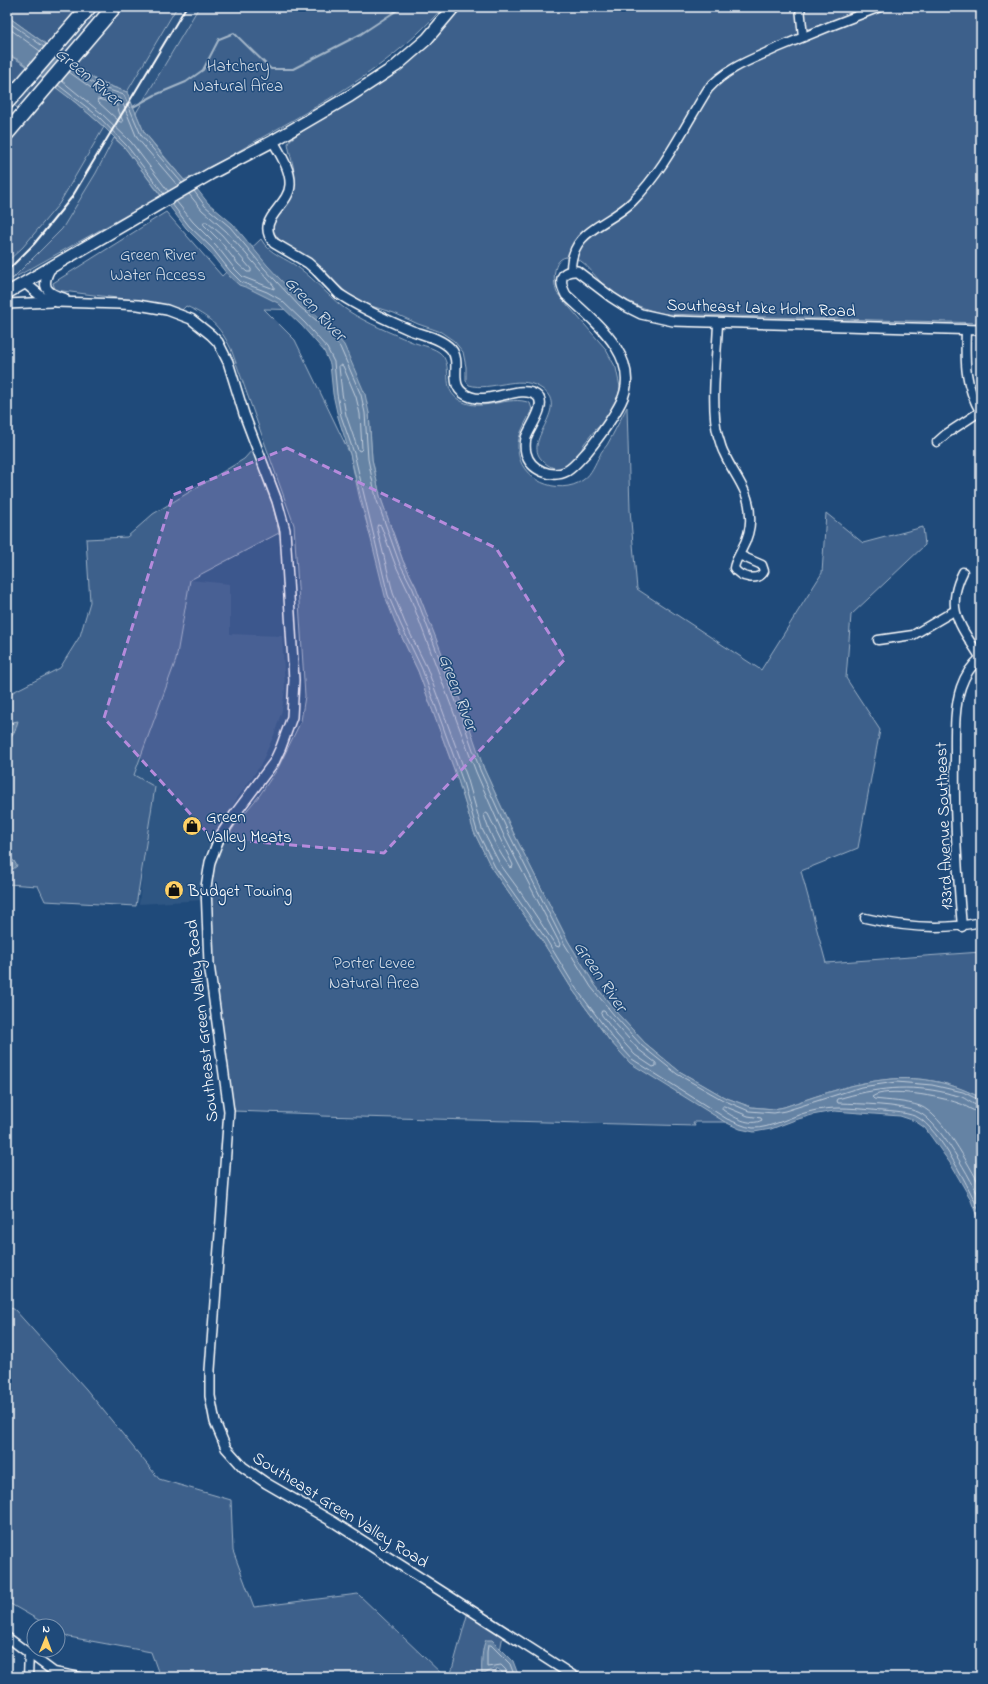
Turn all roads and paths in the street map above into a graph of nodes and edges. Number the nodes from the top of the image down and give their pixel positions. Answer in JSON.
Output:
{"nodes":[{"id":1,"x":89,"y":7,"type":"edge"},
{"id":2,"x":114,"y":7,"type":"edge"},
{"id":3,"x":454,"y":7,"type":"edge"},
{"id":4,"x":800,"y":7,"type":"edge"},
{"id":5,"x":880,"y":7,"type":"edge"},
{"id":6,"x":803,"y":37,"type":"junction"},
{"id":7,"x":7,"y":102,"type":"edge"},
{"id":8,"x":10,"y":130,"type":"edge"},
{"id":9,"x":273,"y":141,"type":"junction"},
{"id":10,"x":50,"y":269,"type":"junction"},
{"id":11,"x":571,"y":270,"type":"junction"},
{"id":12,"x":25,"y":283,"type":"junction"},
{"id":13,"x":7,"y":293,"type":"edge"},
{"id":14,"x":57,"y":302,"type":"junction"},
{"id":15,"x":91,"y":303,"type":"junction"},
{"id":16,"x":7,"y":304,"type":"edge"},
{"id":17,"x":718,"y":323,"type":"junction"},
{"id":18,"x":966,"y":329,"type":"junction"},
{"id":19,"x":981,"y":330,"type":"edge"},
{"id":20,"x":981,"y":411,"type":"edge"},
{"id":21,"x":937,"y":442,"type":"dead end"},
{"id":22,"x":739,"y":555,"type":"dead end"},
{"id":23,"x":962,"y":572,"type":"dead end"},
{"id":24,"x":954,"y":610,"type":"junction"},
{"id":25,"x":878,"y":640,"type":"dead end"},
{"id":26,"x":981,"y":657,"type":"edge"},
{"id":27,"x":865,"y":918,"type":"dead end"},
{"id":28,"x":981,"y":922,"type":"edge"},
{"id":29,"x":962,"y":927,"type":"junction"},
{"id":30,"x":7,"y":1637,"type":"edge"},
{"id":31,"x":26,"y":1651,"type":"edge"},
{"id":32,"x":29,"y":1658,"type":"edge"},
{"id":33,"x":36,"y":1658,"type":"edge"},
{"id":34,"x":28,"y":1677,"type":"edge"},
{"id":35,"x":80,"y":1677,"type":"edge"},
{"id":36,"x":575,"y":1677,"type":"edge"}],
"edges":[{"from":1,"to":7,"type":"highway"},
{"from":2,"to":8,"type":"highway"},
{"from":3,"to":9,"type":"main road"},
{"from":4,"to":6,"type":"street"},
{"from":5,"to":6,"type":"street"},
{"from":6,"to":11,"type":"street"},
{"from":9,"to":10,"type":"main road"},
{"from":9,"to":11,"type":"street"},
{"from":10,"to":12,"type":"main road"},
{"from":10,"to":15,"type":"street"},
{"from":11,"to":17,"type":"street","name":"Southeast Lake Holm Road"},
{"from":12,"to":13,"type":"main road"},
{"from":12,"to":14,"type":"street","name":"Southeast Green Valley Road"},
{"from":14,"to":15,"type":"street","name":"Southeast Green Valley Road"},
{"from":14,"to":16,"type":"street"},
{"from":15,"to":36,"type":"street","name":"Southeast Green Valley Road"},
{"from":17,"to":18,"type":"street","name":"Southeast Lake Holm Road"},
{"from":17,"to":22,"type":"street"},
{"from":18,"to":19,"type":"street","name":"Southeast Lake Holm Road"},
{"from":18,"to":20,"type":"street"},
{"from":20,"to":21,"type":"street"},
{"from":23,"to":24,"type":"street","name":"133rd Avenue Southeast"},
{"from":24,"to":25,"type":"street"},
{"from":24,"to":26,"type":"street","name":"133rd Avenue Southeast"},
{"from":26,"to":29,"type":"street","name":"133rd Avenue Southeast"},
{"from":27,"to":29,"type":"street"},
{"from":28,"to":29,"type":"street"},
{"from":30,"to":31,"type":"street"},
{"from":32,"to":34,"type":"street"},
{"from":33,"to":35,"type":"street"}]}
